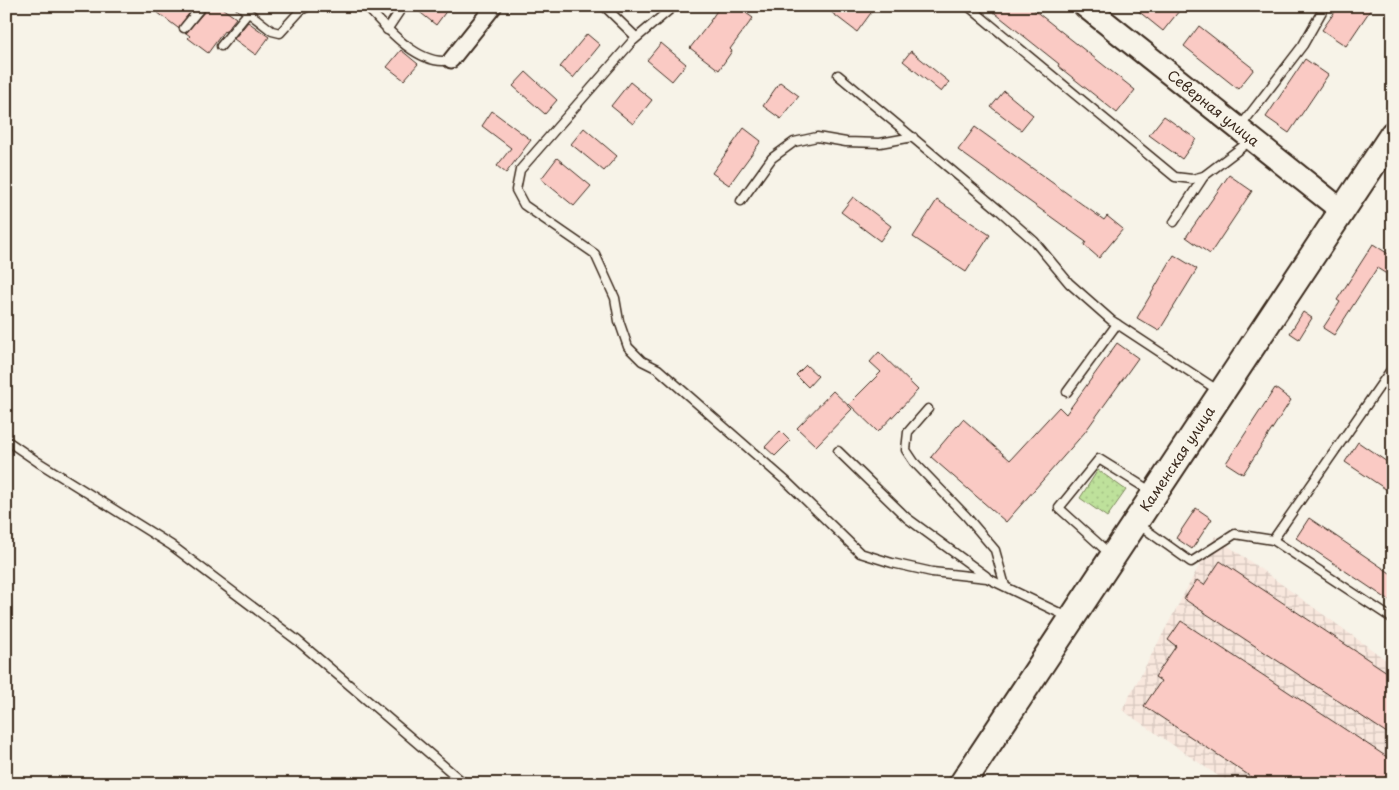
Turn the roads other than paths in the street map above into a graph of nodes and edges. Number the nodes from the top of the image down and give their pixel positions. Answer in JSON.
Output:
{"nodes":[{"id":1,"x":202,"y":6,"type":"edge"},
{"id":2,"x":240,"y":6,"type":"edge"},
{"id":3,"x":308,"y":6,"type":"edge"},
{"id":4,"x":366,"y":6,"type":"edge"},
{"id":5,"x":403,"y":6,"type":"edge"},
{"id":6,"x":494,"y":6,"type":"edge"},
{"id":7,"x":604,"y":6,"type":"edge"},
{"id":8,"x":674,"y":6,"type":"edge"},
{"id":9,"x":968,"y":6,"type":"edge"},
{"id":10,"x":1086,"y":6,"type":"edge"},
{"id":11,"x":1326,"y":6,"type":"edge"},
{"id":12,"x":248,"y":13,"type":"junction"},
{"id":13,"x":184,"y":28,"type":"dead end"},
{"id":14,"x":387,"y":30,"type":"junction"},
{"id":15,"x":634,"y":40,"type":"junction"},
{"id":16,"x":221,"y":46,"type":"dead end"},
{"id":17,"x":451,"y":60,"type":"joint"},
{"id":18,"x":838,"y":74,"type":"dead end"},
{"id":19,"x":1246,"y":134,"type":"junction"},
{"id":20,"x":1393,"y":134,"type":"edge"},
{"id":21,"x":913,"y":137,"type":"junction"},
{"id":22,"x":1204,"y":176,"type":"junction"},
{"id":23,"x":741,"y":201,"type":"dead end"},
{"id":24,"x":1341,"y":210,"type":"junction"},
{"id":25,"x":1174,"y":222,"type":"dead end"},
{"id":26,"x":1117,"y":324,"type":"junction"},
{"id":27,"x":1393,"y":367,"type":"edge"},
{"id":28,"x":1067,"y":392,"type":"dead end"},
{"id":29,"x":1221,"y":392,"type":"junction"},
{"id":30,"x":928,"y":410,"type":"dead end"},
{"id":31,"x":6,"y":440,"type":"edge"},
{"id":32,"x":838,"y":451,"type":"dead end"},
{"id":33,"x":1154,"y":493,"type":"junction"},
{"id":34,"x":1135,"y":522,"type":"junction"},
{"id":35,"x":1273,"y":540,"type":"junction"},
{"id":36,"x":1113,"y":556,"type":"junction"},
{"id":37,"x":987,"y":578,"type":"junction"},
{"id":38,"x":1005,"y":586,"type":"junction"},
{"id":39,"x":1071,"y":618,"type":"junction"},
{"id":40,"x":1393,"y":619,"type":"edge"},
{"id":41,"x":465,"y":784,"type":"edge"},
{"id":42,"x":962,"y":784,"type":"edge"}],
"edges":[{"from":1,"to":13,"type":"lane"},
{"from":2,"to":12,"type":"lane"},
{"from":3,"to":12,"type":"lane"},
{"from":4,"to":14,"type":"lane"},
{"from":5,"to":14,"type":"lane"},
{"from":6,"to":17,"type":"street"},
{"from":7,"to":15,"type":"lane"},
{"from":8,"to":15,"type":"lane"},
{"from":9,"to":22,"type":"lane"},
{"from":10,"to":19,"type":"street","name":"Северная улица"},
{"from":11,"to":19,"type":"lane"},
{"from":12,"to":16,"type":"lane"},
{"from":14,"to":17,"type":"lane"},
{"from":15,"to":37,"type":"lane"},
{"from":18,"to":21,"type":"lane"},
{"from":19,"to":22,"type":"lane"},
{"from":19,"to":24,"type":"street","name":"Северная улица"},
{"from":20,"to":24,"type":"main road","name":"Каменская улица"},
{"from":21,"to":23,"type":"lane"},
{"from":21,"to":26,"type":"lane"},
{"from":22,"to":25,"type":"lane"},
{"from":24,"to":29,"type":"main road","name":"Каменская улица"},
{"from":26,"to":28,"type":"lane"},
{"from":26,"to":29,"type":"lane"},
{"from":27,"to":35,"type":"lane"},
{"from":29,"to":33,"type":"main road","name":"Каменская улица"},
{"from":30,"to":38,"type":"lane"},
{"from":31,"to":41,"type":"lane"},
{"from":32,"to":37,"type":"lane"},
{"from":33,"to":34,"type":"main road","name":"Каменская улица"},
{"from":33,"to":36,"type":"lane"},
{"from":34,"to":35,"type":"lane"},
{"from":34,"to":36,"type":"main road","name":"Каменская улица"},
{"from":35,"to":40,"type":"lane"},
{"from":36,"to":39,"type":"main road","name":"Каменская улица"},
{"from":37,"to":38,"type":"lane"},
{"from":38,"to":39,"type":"lane"},
{"from":39,"to":42,"type":"main road","name":"Каменская улица"}]}
